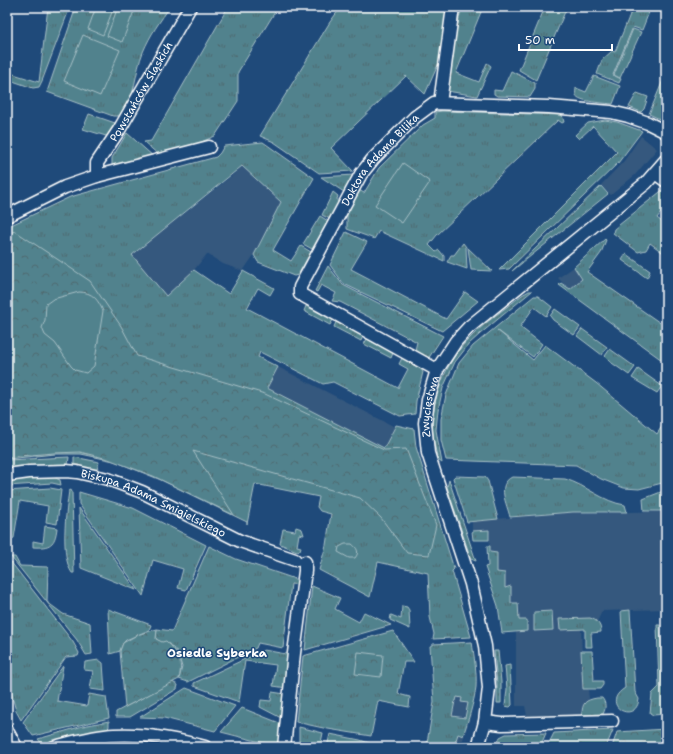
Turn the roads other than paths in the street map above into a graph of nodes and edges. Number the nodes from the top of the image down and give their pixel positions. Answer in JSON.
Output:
{"nodes":[{"id":1,"x":190,"y":7,"type":"edge"},
{"id":2,"x":453,"y":7,"type":"edge"},
{"id":3,"x":440,"y":103,"type":"junction"},
{"id":4,"x":666,"y":132,"type":"edge"},
{"id":5,"x":209,"y":147,"type":"dead end"},
{"id":6,"x":666,"y":160,"type":"edge"},
{"id":7,"x":655,"y":173,"type":"junction"},
{"id":8,"x":97,"y":176,"type":"junction"},
{"id":9,"x":666,"y":181,"type":"edge"},
{"id":10,"x":7,"y":216,"type":"edge"},
{"id":11,"x":437,"y":370,"type":"junction"},
{"id":12,"x":7,"y":475,"type":"edge"},
{"id":13,"x":612,"y":721,"type":"dead end"},
{"id":14,"x":485,"y":722,"type":"junction"},
{"id":15,"x":7,"y":731,"type":"edge"},
{"id":16,"x":16,"y":747,"type":"edge"},
{"id":17,"x":54,"y":747,"type":"edge"},
{"id":18,"x":205,"y":747,"type":"edge"},
{"id":19,"x":284,"y":747,"type":"edge"},
{"id":20,"x":478,"y":747,"type":"edge"}],
"edges":[{"from":1,"to":8,"type":"street","name":"Powstańców Śląskich"},
{"from":2,"to":3,"type":"street"},
{"from":3,"to":4,"type":"street","name":"Doktora Adama Bilika"},
{"from":3,"to":11,"type":"street","name":"Doktora Adama Bilika"},
{"from":5,"to":8,"type":"street"},
{"from":6,"to":7,"type":"street","name":"Zwycięstwa"},
{"from":7,"to":9,"type":"street"},
{"from":7,"to":11,"type":"street","name":"Zwycięstwa"},
{"from":8,"to":10,"type":"street"},
{"from":11,"to":14,"type":"street","name":"Zwycięstwa"},
{"from":12,"to":19,"type":"street","name":"Biskupa Adama Śmigielskiego"},
{"from":13,"to":14,"type":"street"},
{"from":14,"to":20,"type":"street","name":"Zwycięstwa"},
{"from":15,"to":16,"type":"street"},
{"from":17,"to":18,"type":"street"}]}
